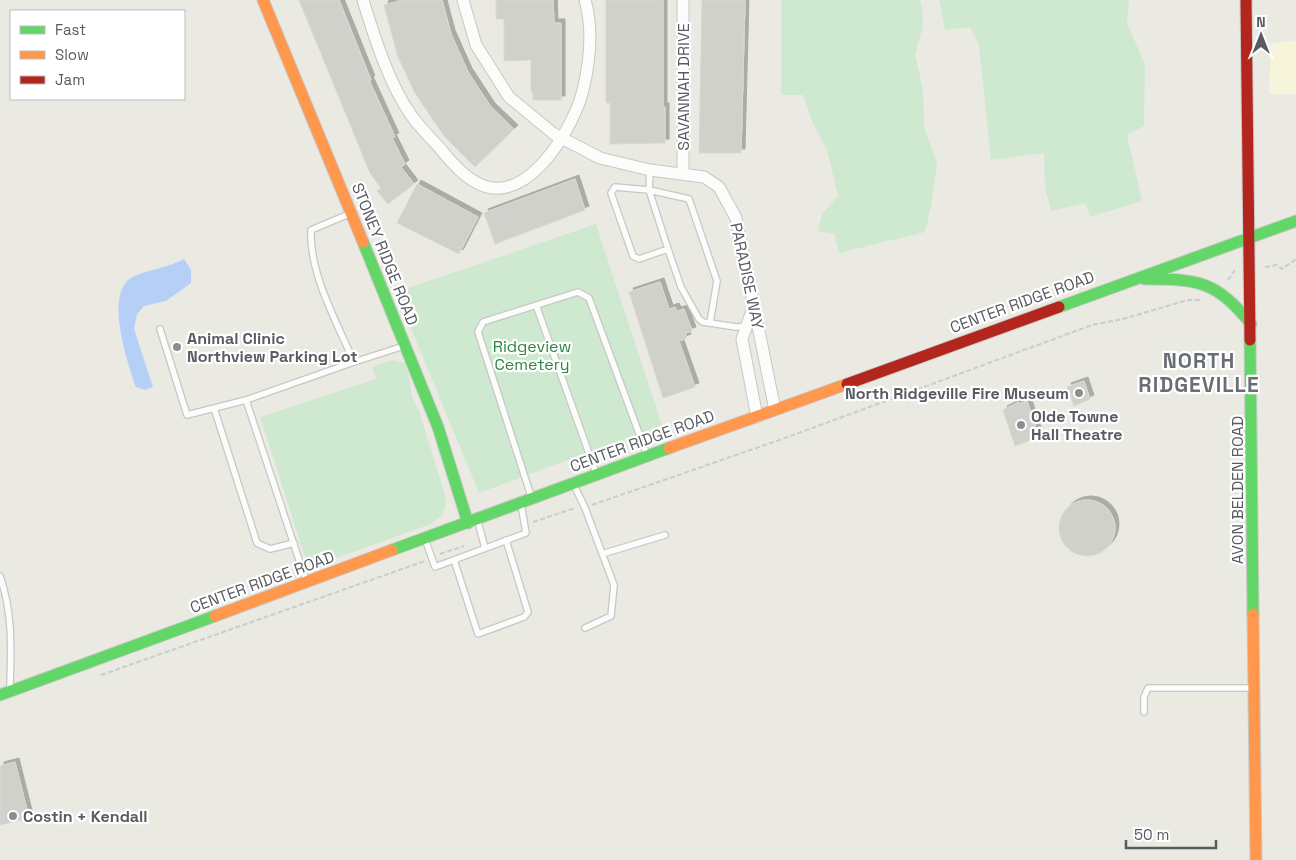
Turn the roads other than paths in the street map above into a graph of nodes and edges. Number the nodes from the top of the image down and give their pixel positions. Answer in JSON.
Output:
{"nodes":[{"id":1,"x":263,"y":0,"type":"edge"},
{"id":2,"x":363,"y":0,"type":"edge"},
{"id":3,"x":463,"y":0,"type":"edge"},
{"id":4,"x":585,"y":0,"type":"edge"},
{"id":5,"x":683,"y":0,"type":"edge"},
{"id":6,"x":1246,"y":0,"type":"edge"},
{"id":7,"x":561,"y":138,"type":"junction"},
{"id":8,"x":650,"y":170,"type":"junction"},
{"id":9,"x":683,"y":174,"type":"junction"},
{"id":10,"x":649,"y":190,"type":"junction"},
{"id":11,"x":351,"y":213,"type":"junction"},
{"id":12,"x":1296,"y":221,"type":"edge"},
{"id":13,"x":1250,"y":236,"type":"junction"},
{"id":14,"x":668,"y":249,"type":"junction"},
{"id":15,"x":1132,"y":279,"type":"junction"},
{"id":16,"x":536,"y":305,"type":"junction"},
{"id":17,"x":710,"y":323,"type":"junction"},
{"id":18,"x":752,"y":324,"type":"junction"},
{"id":19,"x":1251,"y":324,"type":"junction"},
{"id":20,"x":160,"y":329,"type":"dead end"},
{"id":21,"x":405,"y":346,"type":"junction"},
{"id":22,"x":354,"y":362,"type":"junction"},
{"id":23,"x":246,"y":400,"type":"junction"},
{"id":24,"x":214,"y":408,"type":"junction"},
{"id":25,"x":774,"y":410,"type":"junction"},
{"id":26,"x":758,"y":416,"type":"junction"},
{"id":27,"x":647,"y":456,"type":"junction"},
{"id":28,"x":597,"y":475,"type":"junction"},
{"id":29,"x":573,"y":483,"type":"junction"},
{"id":30,"x":526,"y":500,"type":"junction"},
{"id":31,"x":472,"y":521,"type":"junction"},
{"id":32,"x":665,"y":535,"type":"dead end"},
{"id":33,"x":425,"y":539,"type":"junction"},
{"id":34,"x":506,"y":540,"type":"junction"},
{"id":35,"x":294,"y":544,"type":"junction"},
{"id":36,"x":485,"y":548,"type":"junction"},
{"id":37,"x":602,"y":554,"type":"junction"},
{"id":38,"x":454,"y":560,"type":"junction"},
{"id":39,"x":0,"y":576,"type":"edge"},
{"id":40,"x":307,"y":583,"type":"junction"},
{"id":41,"x":585,"y":628,"type":"dead end"},
{"id":42,"x":1255,"y":688,"type":"junction"},
{"id":43,"x":5,"y":694,"type":"edge"},
{"id":44,"x":1144,"y":712,"type":"dead end"},
{"id":45,"x":1256,"y":860,"type":"edge"}],
"edges":[{"from":1,"to":11,"type":"main road","name":"STONEY RIDGE ROAD"},
{"from":2,"to":7,"type":"street"},
{"from":3,"to":7,"type":"street","name":"PARADISE WAY"},
{"from":4,"to":7,"type":"street"},
{"from":5,"to":9,"type":"street","name":"SAVANNAH DRIVE"},
{"from":6,"to":13,"type":"main road","name":"AVON BELDEN ROAD"},
{"from":7,"to":8,"type":"street","name":"PARADISE WAY"},
{"from":8,"to":9,"type":"street","name":"PARADISE WAY"},
{"from":8,"to":10,"type":"lane"},
{"from":9,"to":18,"type":"street","name":"PARADISE WAY"},
{"from":10,"to":14,"type":"lane"},
{"from":10,"to":14,"type":"lane"},
{"from":10,"to":17,"type":"lane"},
{"from":11,"to":21,"type":"main road","name":"STONEY RIDGE ROAD"},
{"from":11,"to":22,"type":"lane"},
{"from":12,"to":13,"type":"main road","name":"CENTER RIDGE ROAD"},
{"from":13,"to":15,"type":"main road","name":"CENTER RIDGE ROAD"},
{"from":13,"to":19,"type":"main road","name":"AVON BELDEN ROAD"},
{"from":14,"to":17,"type":"lane"},
{"from":15,"to":19,"type":"main road"},
{"from":15,"to":25,"type":"main road","name":"CENTER RIDGE ROAD"},
{"from":16,"to":27,"type":"lane"},
{"from":16,"to":28,"type":"lane"},
{"from":16,"to":30,"type":"lane"},
{"from":17,"to":18,"type":"lane"},
{"from":18,"to":25,"type":"street","name":"PARADISE WAY"},
{"from":18,"to":26,"type":"street"},
{"from":19,"to":42,"type":"main road","name":"AVON BELDEN ROAD"},
{"from":20,"to":24,"type":"lane"},
{"from":21,"to":22,"type":"lane"},
{"from":21,"to":31,"type":"main road","name":"STONEY RIDGE ROAD"},
{"from":22,"to":23,"type":"lane"},
{"from":23,"to":24,"type":"lane"},
{"from":23,"to":35,"type":"lane"},
{"from":24,"to":35,"type":"lane"},
{"from":25,"to":26,"type":"main road","name":"CENTER RIDGE ROAD"},
{"from":26,"to":27,"type":"main road","name":"CENTER RIDGE ROAD"},
{"from":27,"to":28,"type":"main road","name":"CENTER RIDGE ROAD"},
{"from":28,"to":29,"type":"main road","name":"CENTER RIDGE ROAD"},
{"from":29,"to":30,"type":"main road","name":"CENTER RIDGE ROAD"},
{"from":29,"to":37,"type":"lane"},
{"from":30,"to":31,"type":"main road","name":"CENTER RIDGE ROAD"},
{"from":30,"to":34,"type":"lane"},
{"from":31,"to":33,"type":"main road","name":"CENTER RIDGE ROAD"},
{"from":31,"to":36,"type":"lane"},
{"from":32,"to":37,"type":"lane"},
{"from":33,"to":38,"type":"lane"},
{"from":33,"to":40,"type":"main road","name":"CENTER RIDGE ROAD"},
{"from":34,"to":36,"type":"lane"},
{"from":34,"to":38,"type":"lane"},
{"from":35,"to":40,"type":"lane"},
{"from":36,"to":38,"type":"lane"},
{"from":37,"to":41,"type":"lane"},
{"from":39,"to":43,"type":"lane"},
{"from":40,"to":43,"type":"main road","name":"CENTER RIDGE ROAD"},
{"from":42,"to":44,"type":"lane"},
{"from":42,"to":45,"type":"main road","name":"AVON BELDEN ROAD"}]}
